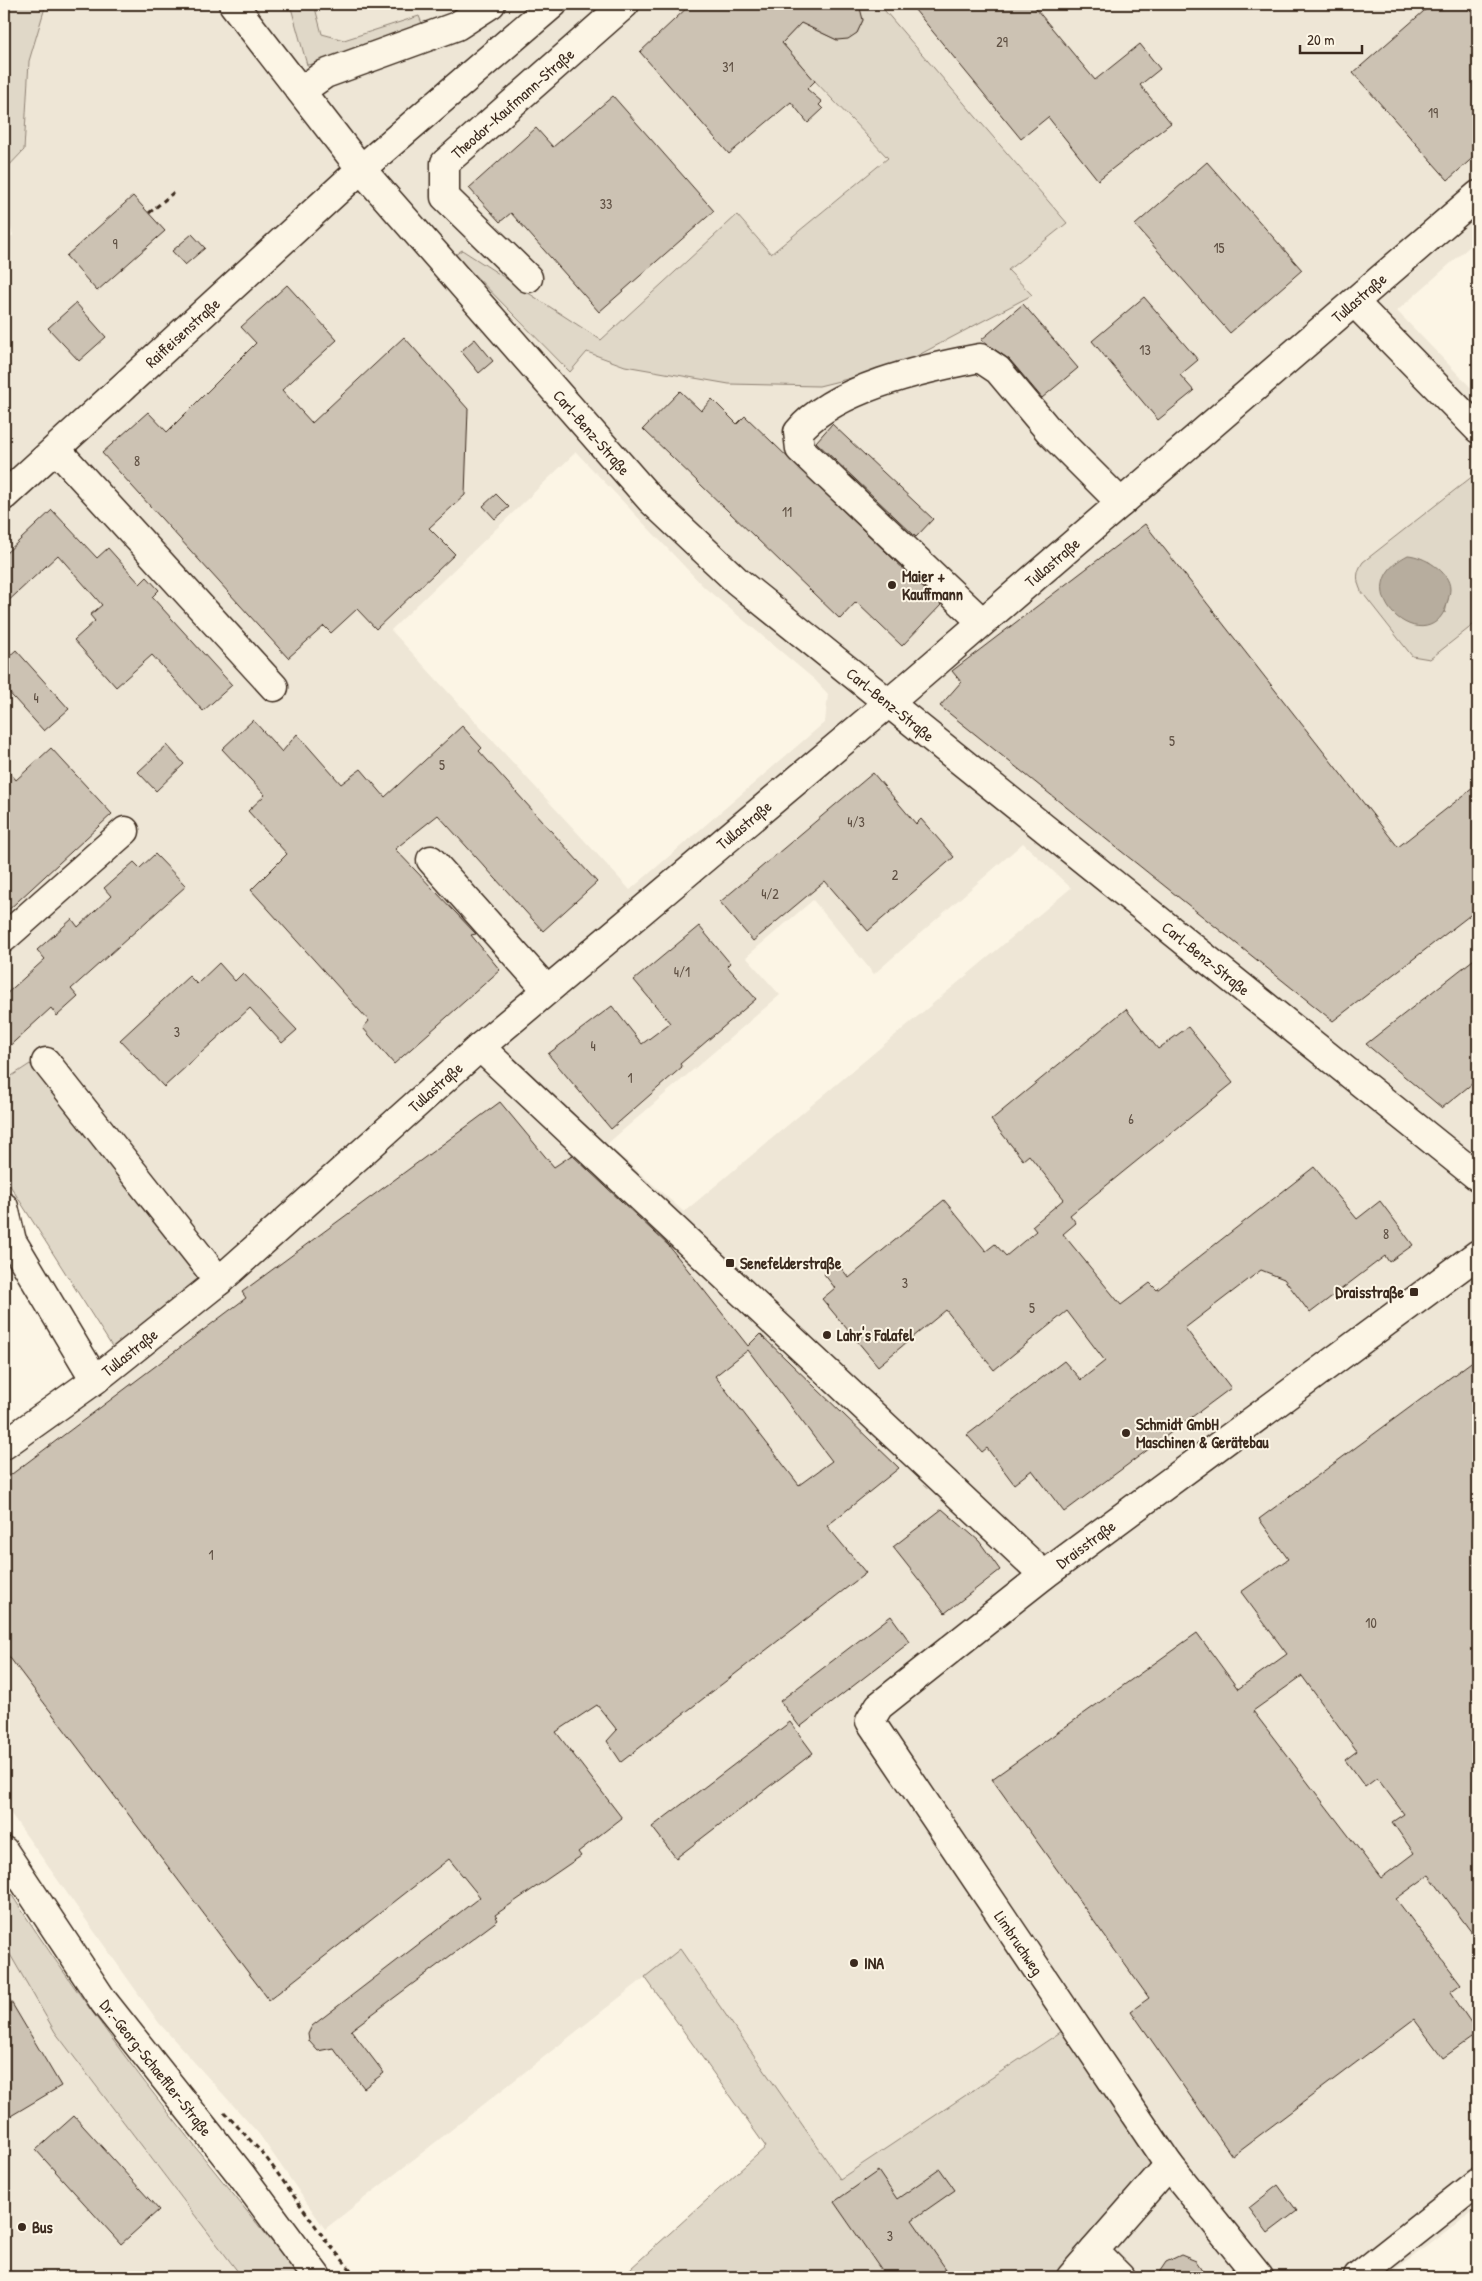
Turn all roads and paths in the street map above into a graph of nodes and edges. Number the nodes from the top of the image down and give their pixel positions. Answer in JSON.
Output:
{"nodes":[{"id":1,"x":233,"y":4,"type":"edge"},
{"id":2,"x":491,"y":4,"type":"edge"},
{"id":3,"x":553,"y":4,"type":"edge"},
{"id":4,"x":626,"y":4,"type":"edge"},
{"id":5,"x":301,"y":91,"type":"junction"},
{"id":6,"x":361,"y":169,"type":"junction"},
{"id":7,"x":173,"y":192,"type":"dead end"},
{"id":8,"x":1478,"y":195,"type":"edge"},
{"id":9,"x":149,"y":213,"type":"dead end"},
{"id":10,"x":528,"y":278,"type":"dead end"},
{"id":11,"x":1354,"y":302,"type":"junction"},
{"id":12,"x":1478,"y":429,"type":"edge"},
{"id":13,"x":56,"y":449,"type":"junction"},
{"id":14,"x":4,"y":496,"type":"edge"},
{"id":15,"x":1121,"y":503,"type":"junction"},
{"id":16,"x":982,"y":622,"type":"junction"},
{"id":17,"x":274,"y":687,"type":"dead end"},
{"id":18,"x":888,"y":704,"type":"junction"},
{"id":19,"x":125,"y":831,"type":"dead end"},
{"id":20,"x":431,"y":860,"type":"dead end"},
{"id":21,"x":4,"y":938,"type":"edge"},
{"id":22,"x":547,"y":990,"type":"junction"},
{"id":23,"x":480,"y":1047,"type":"junction"},
{"id":24,"x":46,"y":1062,"type":"dead end"},
{"id":25,"x":1478,"y":1177,"type":"edge"},
{"id":26,"x":4,"y":1207,"type":"edge"},
{"id":27,"x":1478,"y":1254,"type":"edge"},
{"id":28,"x":219,"y":1281,"type":"junction"},
{"id":29,"x":95,"y":1380,"type":"junction"},
{"id":30,"x":4,"y":1444,"type":"edge"},
{"id":31,"x":1044,"y":1575,"type":"junction"},
{"id":32,"x":870,"y":1721,"type":"joint"},
{"id":33,"x":4,"y":1852,"type":"edge"},
{"id":34,"x":265,"y":2156,"type":"dead end"},
{"id":35,"x":1170,"y":2165,"type":"junction"},
{"id":36,"x":1478,"y":2182,"type":"edge"},
{"id":37,"x":1094,"y":2251,"type":"junction"},
{"id":38,"x":317,"y":2277,"type":"edge"},
{"id":39,"x":357,"y":2277,"type":"edge"},
{"id":40,"x":1070,"y":2277,"type":"edge"},
{"id":41,"x":1120,"y":2277,"type":"edge"},
{"id":42,"x":1259,"y":2277,"type":"edge"},
{"id":43,"x":1358,"y":2277,"type":"edge"}],
"edges":[{"from":1,"to":5,"type":"street"},
{"from":2,"to":5,"type":"street"},
{"from":3,"to":6,"type":"street","name":"Raiffeisenstraße"},
{"from":4,"to":10,"type":"street","name":"Theodor-Kaufmann-Straße"},
{"from":5,"to":6,"type":"street"},
{"from":6,"to":13,"type":"street","name":"Raiffeisenstraße"},
{"from":6,"to":18,"type":"street","name":"Carl-Benz-Straße"},
{"from":7,"to":9,"type":"path"},
{"from":8,"to":11,"type":"street","name":"Tullastraße"},
{"from":11,"to":12,"type":"street"},
{"from":11,"to":15,"type":"street","name":"Tullastraße"},
{"from":13,"to":14,"type":"street","name":"Raiffeisenstraße"},
{"from":13,"to":17,"type":"street"},
{"from":15,"to":16,"type":"street","name":"Tullastraße"},
{"from":15,"to":16,"type":"street"},
{"from":16,"to":18,"type":"street","name":"Tullastraße"},
{"from":18,"to":22,"type":"street","name":"Tullastraße"},
{"from":18,"to":25,"type":"street","name":"Carl-Benz-Straße"},
{"from":19,"to":21,"type":"street"},
{"from":20,"to":22,"type":"street"},
{"from":22,"to":23,"type":"street","name":"Tullastraße"},
{"from":23,"to":28,"type":"street","name":"Tullastraße"},
{"from":23,"to":31,"type":"street"},
{"from":24,"to":28,"type":"street"},
{"from":26,"to":29,"type":"street"},
{"from":27,"to":31,"type":"street","name":"Draisstraße"},
{"from":28,"to":29,"type":"street","name":"Tullastraße"},
{"from":29,"to":30,"type":"street","name":"Tullastraße"},
{"from":31,"to":32,"type":"street","name":"Draisstraße"},
{"from":32,"to":35,"type":"street","name":"Limbruchweg"},
{"from":33,"to":38,"type":"street","name":"Dr.-Georg-Schaeffler-Straße"},
{"from":34,"to":39,"type":"path"},
{"from":35,"to":37,"type":"street"},
{"from":35,"to":42,"type":"street","name":"Limbruchweg"},
{"from":36,"to":43,"type":"street"},
{"from":37,"to":40,"type":"street"},
{"from":37,"to":41,"type":"street"}]}
